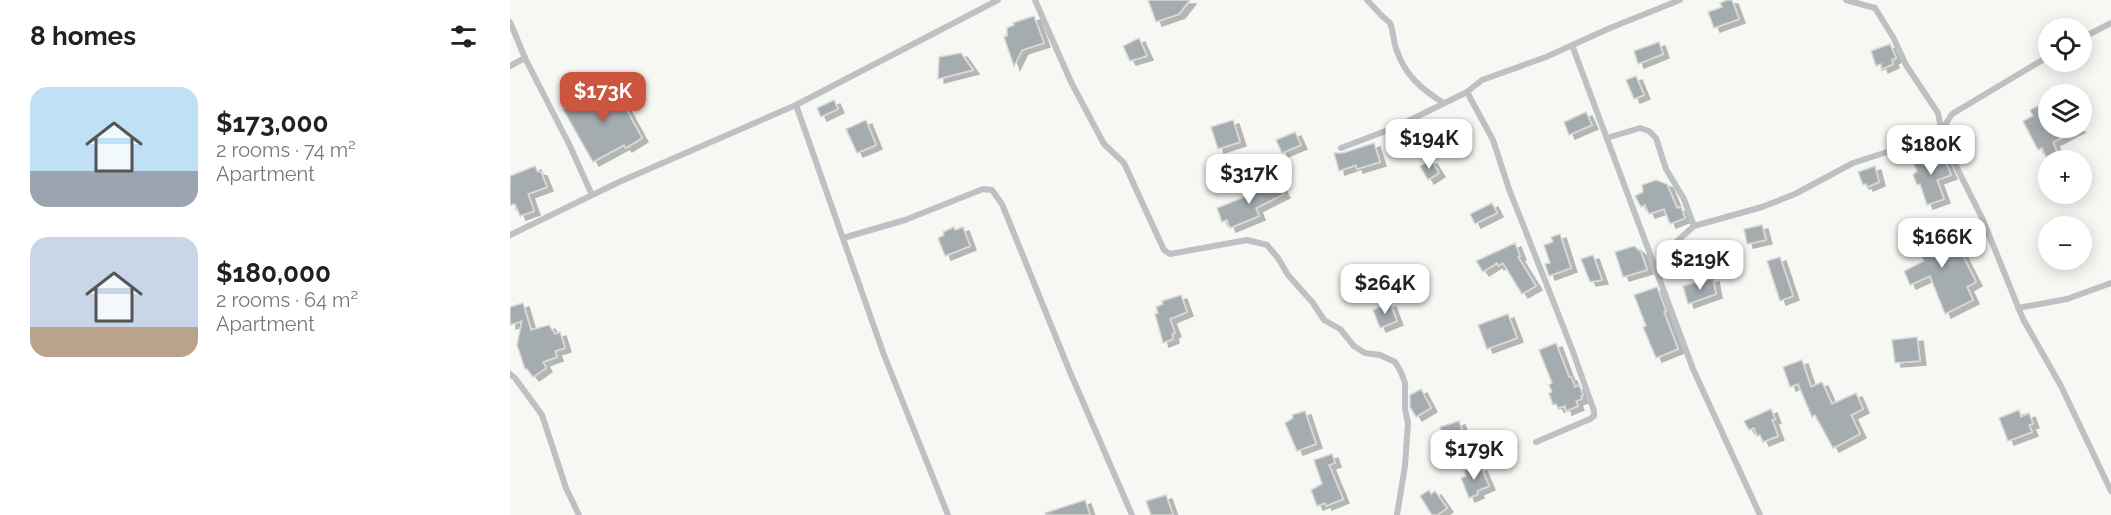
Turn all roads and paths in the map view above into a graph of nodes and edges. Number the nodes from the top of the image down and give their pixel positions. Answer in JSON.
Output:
{"nodes":[{"id":1,"x":998,"y":0,"type":"edge"},
{"id":2,"x":1035,"y":0,"type":"edge"},
{"id":3,"x":1367,"y":0,"type":"edge"},
{"id":4,"x":1680,"y":0,"type":"edge"},
{"id":5,"x":1846,"y":0,"type":"edge"},
{"id":6,"x":510,"y":22,"type":"edge"},
{"id":7,"x":2111,"y":23,"type":"edge"},
{"id":8,"x":2092,"y":33,"type":"edge"},
{"id":9,"x":1572,"y":45,"type":"junction"},
{"id":10,"x":525,"y":58,"type":"junction"},
{"id":11,"x":2038,"y":63,"type":"edge"},
{"id":12,"x":510,"y":66,"type":"edge"},
{"id":13,"x":1467,"y":92,"type":"junction"},
{"id":14,"x":1444,"y":103,"type":"junction"},
{"id":15,"x":796,"y":105,"type":"junction"},
{"id":16,"x":1941,"y":129,"type":"junction"},
{"id":17,"x":1607,"y":138,"type":"junction"},
{"id":18,"x":1943,"y":140,"type":"junction"},
{"id":19,"x":1341,"y":148,"type":"dead end"},
{"id":20,"x":592,"y":195,"type":"junction"},
{"id":21,"x":1694,"y":226,"type":"junction"},
{"id":22,"x":510,"y":235,"type":"edge"},
{"id":23,"x":843,"y":238,"type":"junction"},
{"id":24,"x":1656,"y":267,"type":"junction"},
{"id":25,"x":2111,"y":283,"type":"edge"},
{"id":26,"x":2018,"y":308,"type":"junction"},
{"id":27,"x":510,"y":374,"type":"edge"},
{"id":28,"x":1536,"y":442,"type":"dead end"},
{"id":29,"x":2111,"y":491,"type":"edge"},
{"id":30,"x":579,"y":515,"type":"edge"},
{"id":31,"x":948,"y":515,"type":"edge"},
{"id":32,"x":1132,"y":515,"type":"edge"},
{"id":33,"x":1397,"y":515,"type":"edge"},
{"id":34,"x":1760,"y":515,"type":"edge"}],
"edges":[{"from":1,"to":15,"type":"street"},
{"from":2,"to":33,"type":"street"},
{"from":3,"to":14,"type":"street"},
{"from":4,"to":9,"type":"street"},
{"from":5,"to":16,"type":"street"},
{"from":6,"to":10,"type":"street"},
{"from":7,"to":8,"type":"street"},
{"from":9,"to":13,"type":"street"},
{"from":9,"to":17,"type":"street"},
{"from":10,"to":12,"type":"street"},
{"from":10,"to":20,"type":"street"},
{"from":11,"to":18,"type":"street"},
{"from":13,"to":14,"type":"street"},
{"from":13,"to":28,"type":"street"},
{"from":14,"to":19,"type":"street"},
{"from":15,"to":20,"type":"street"},
{"from":15,"to":23,"type":"street"},
{"from":16,"to":18,"type":"street"},
{"from":16,"to":21,"type":"street"},
{"from":17,"to":21,"type":"street"},
{"from":17,"to":24,"type":"street"},
{"from":18,"to":26,"type":"street"},
{"from":20,"to":22,"type":"street"},
{"from":21,"to":24,"type":"street"},
{"from":23,"to":31,"type":"street"},
{"from":23,"to":32,"type":"street"},
{"from":24,"to":34,"type":"street"},
{"from":25,"to":26,"type":"street"},
{"from":26,"to":29,"type":"street"},
{"from":27,"to":30,"type":"street"}]}
